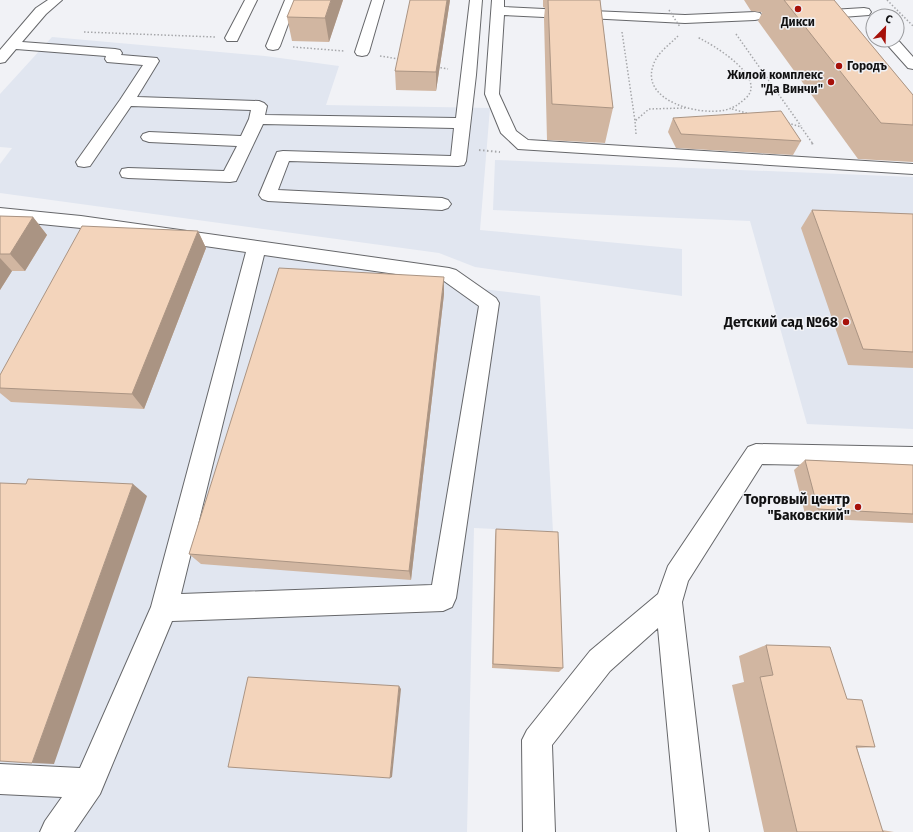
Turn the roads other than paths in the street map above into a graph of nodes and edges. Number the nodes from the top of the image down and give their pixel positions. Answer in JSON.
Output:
{"nodes":[{"id":1,"x":52,"y":0,"type":"edge"},
{"id":2,"x":56,"y":0,"type":"edge"},
{"id":3,"x":250,"y":0,"type":"edge"},
{"id":4,"x":291,"y":0,"type":"edge"},
{"id":5,"x":378,"y":0,"type":"edge"},
{"id":6,"x":476,"y":0,"type":"edge"},
{"id":7,"x":852,"y":0,"type":"edge"},
{"id":8,"x":498,"y":6,"type":"edge"},
{"id":9,"x":864,"y":12,"type":"joint"},
{"id":10,"x":544,"y":14,"type":"dead end"},
{"id":11,"x":592,"y":16,"type":"edge"},
{"id":12,"x":755,"y":16,"type":"dead end"},
{"id":13,"x":819,"y":27,"type":"edge"},
{"id":14,"x":232,"y":38,"type":"road end"},
{"id":15,"x":12,"y":45,"type":"junction"},
{"id":16,"x":273,"y":46,"type":"road end"},
{"id":17,"x":897,"y":48,"type":"edge"},
{"id":18,"x":362,"y":52,"type":"road end"},
{"id":19,"x":0,"y":59,"type":"edge"},
{"id":20,"x":913,"y":65,"type":"edge"},
{"id":21,"x":127,"y":101,"type":"junction"},
{"id":22,"x":256,"y":119,"type":"junction"},
{"id":23,"x":462,"y":123,"type":"junction"},
{"id":24,"x":149,"y":137,"type":"dead end"},
{"id":25,"x":246,"y":142,"type":"junction"},
{"id":26,"x":84,"y":162,"type":"dead end"},
{"id":27,"x":913,"y":169,"type":"edge"},
{"id":28,"x":128,"y":173,"type":"dead end"},
{"id":29,"x":442,"y":204,"type":"dead end"},
{"id":30,"x":0,"y":214,"type":"edge"},
{"id":31,"x":257,"y":247,"type":"junction"},
{"id":32,"x":913,"y":457,"type":"edge"},
{"id":33,"x":668,"y":602,"type":"junction"},
{"id":34,"x":164,"y":608,"type":"junction"},
{"id":35,"x":0,"y":779,"type":"edge"},
{"id":36,"x":89,"y":783,"type":"junction"},
{"id":37,"x":56,"y":832,"type":"edge"},
{"id":38,"x":539,"y":832,"type":"edge"},
{"id":39,"x":693,"y":832,"type":"edge"}],
"edges":[{"from":1,"to":2,"type":"street"},
{"from":2,"to":15,"type":"street"},
{"from":3,"to":14,"type":"street"},
{"from":4,"to":16,"type":"street"},
{"from":5,"to":18,"type":"street"},
{"from":6,"to":23,"type":"street"},
{"from":7,"to":9,"type":"street"},
{"from":8,"to":10,"type":"street"},
{"from":8,"to":27,"type":"street"},
{"from":9,"to":13,"type":"street"},
{"from":11,"to":12,"type":"street"},
{"from":15,"to":19,"type":"street"},
{"from":15,"to":21,"type":"street"},
{"from":17,"to":20,"type":"street"},
{"from":21,"to":22,"type":"street"},
{"from":21,"to":26,"type":"street"},
{"from":22,"to":23,"type":"street"},
{"from":22,"to":25,"type":"street"},
{"from":23,"to":29,"type":"street"},
{"from":24,"to":25,"type":"street"},
{"from":25,"to":28,"type":"street"},
{"from":30,"to":31,"type":"street"},
{"from":31,"to":34,"type":"street"},
{"from":31,"to":34,"type":"street"},
{"from":32,"to":33,"type":"street"},
{"from":33,"to":38,"type":"street"},
{"from":33,"to":39,"type":"street"},
{"from":34,"to":36,"type":"street"},
{"from":35,"to":36,"type":"street"},
{"from":36,"to":37,"type":"street"}]}
